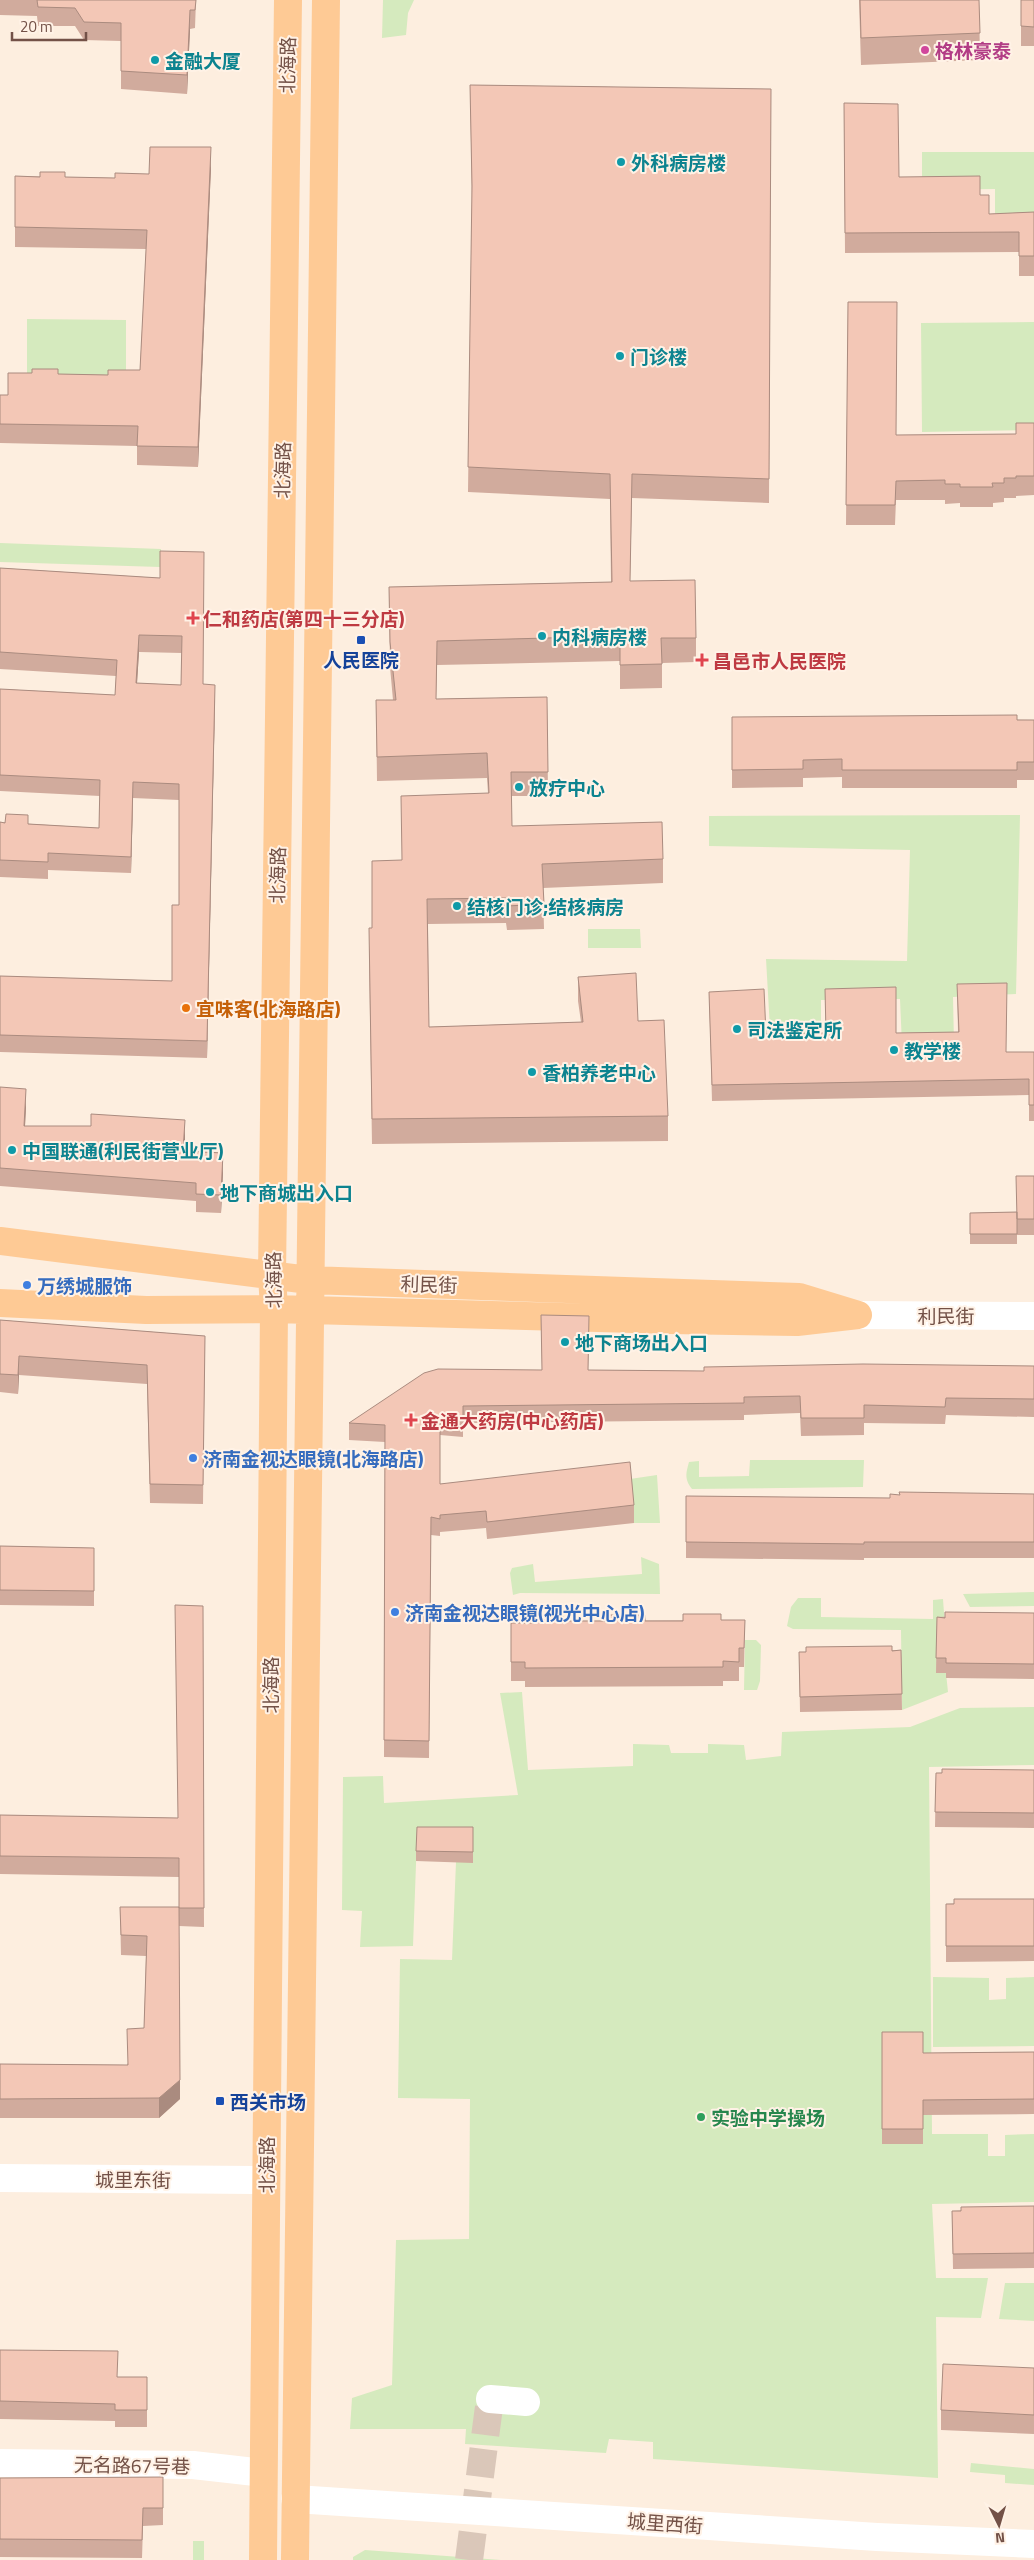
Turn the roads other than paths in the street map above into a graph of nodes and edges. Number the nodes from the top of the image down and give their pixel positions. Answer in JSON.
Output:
{"nodes":[{"id":1,"x":288,"y":0,"type":"edge"},
{"id":2,"x":326,"y":0,"type":"edge"},
{"id":3,"x":0,"y":1241,"type":"edge"},
{"id":4,"x":272,"y":1275,"type":"junction"},
{"id":5,"x":309,"y":1280,"type":"junction"},
{"id":6,"x":0,"y":1303,"type":"edge"},
{"id":7,"x":274,"y":1309,"type":"junction"},
{"id":8,"x":308,"y":1311,"type":"junction"},
{"id":9,"x":858,"y":1315,"type":"junction"},
{"id":10,"x":1034,"y":1316,"type":"edge"},
{"id":11,"x":0,"y":2178,"type":"edge"},
{"id":12,"x":266,"y":2180,"type":"junction"},
{"id":13,"x":490,"y":2399,"type":"dead end"},
{"id":14,"x":526,"y":2402,"type":"dead end"},
{"id":15,"x":0,"y":2464,"type":"edge"},
{"id":16,"x":263,"y":2473,"type":"junction"},
{"id":17,"x":295,"y":2499,"type":"junction"},
{"id":18,"x":1034,"y":2544,"type":"edge"},
{"id":19,"x":263,"y":2560,"type":"edge"},
{"id":20,"x":294,"y":2560,"type":"edge"}],
"edges":[{"from":1,"to":4,"type":"main road","name":"北海路"},
{"from":2,"to":5,"type":"main road","name":"北海路"},
{"from":3,"to":4,"type":"main road","name":"利民街"},
{"from":4,"to":5,"type":"main road","name":"利民街"},
{"from":4,"to":7,"type":"main road","name":"北海路"},
{"from":5,"to":8,"type":"main road","name":"北海路"},
{"from":5,"to":9,"type":"main road","name":"利民街"},
{"from":6,"to":7,"type":"main road","name":"利民街"},
{"from":7,"to":8,"type":"main road","name":"利民街"},
{"from":7,"to":12,"type":"main road","name":"北海路"},
{"from":8,"to":9,"type":"main road","name":"利民街"},
{"from":8,"to":17,"type":"main road","name":"北海路"},
{"from":9,"to":10,"type":"street","name":"利民街"},
{"from":11,"to":12,"type":"street","name":"城里东街"},
{"from":12,"to":16,"type":"main road","name":"北海路"},
{"from":13,"to":14,"type":"street"},
{"from":15,"to":16,"type":"street","name":"无名路67号巷"},
{"from":16,"to":19,"type":"main road","name":"北海路"},
{"from":17,"to":18,"type":"street","name":"城里西街"},
{"from":17,"to":20,"type":"main road","name":"北海路"}]}
